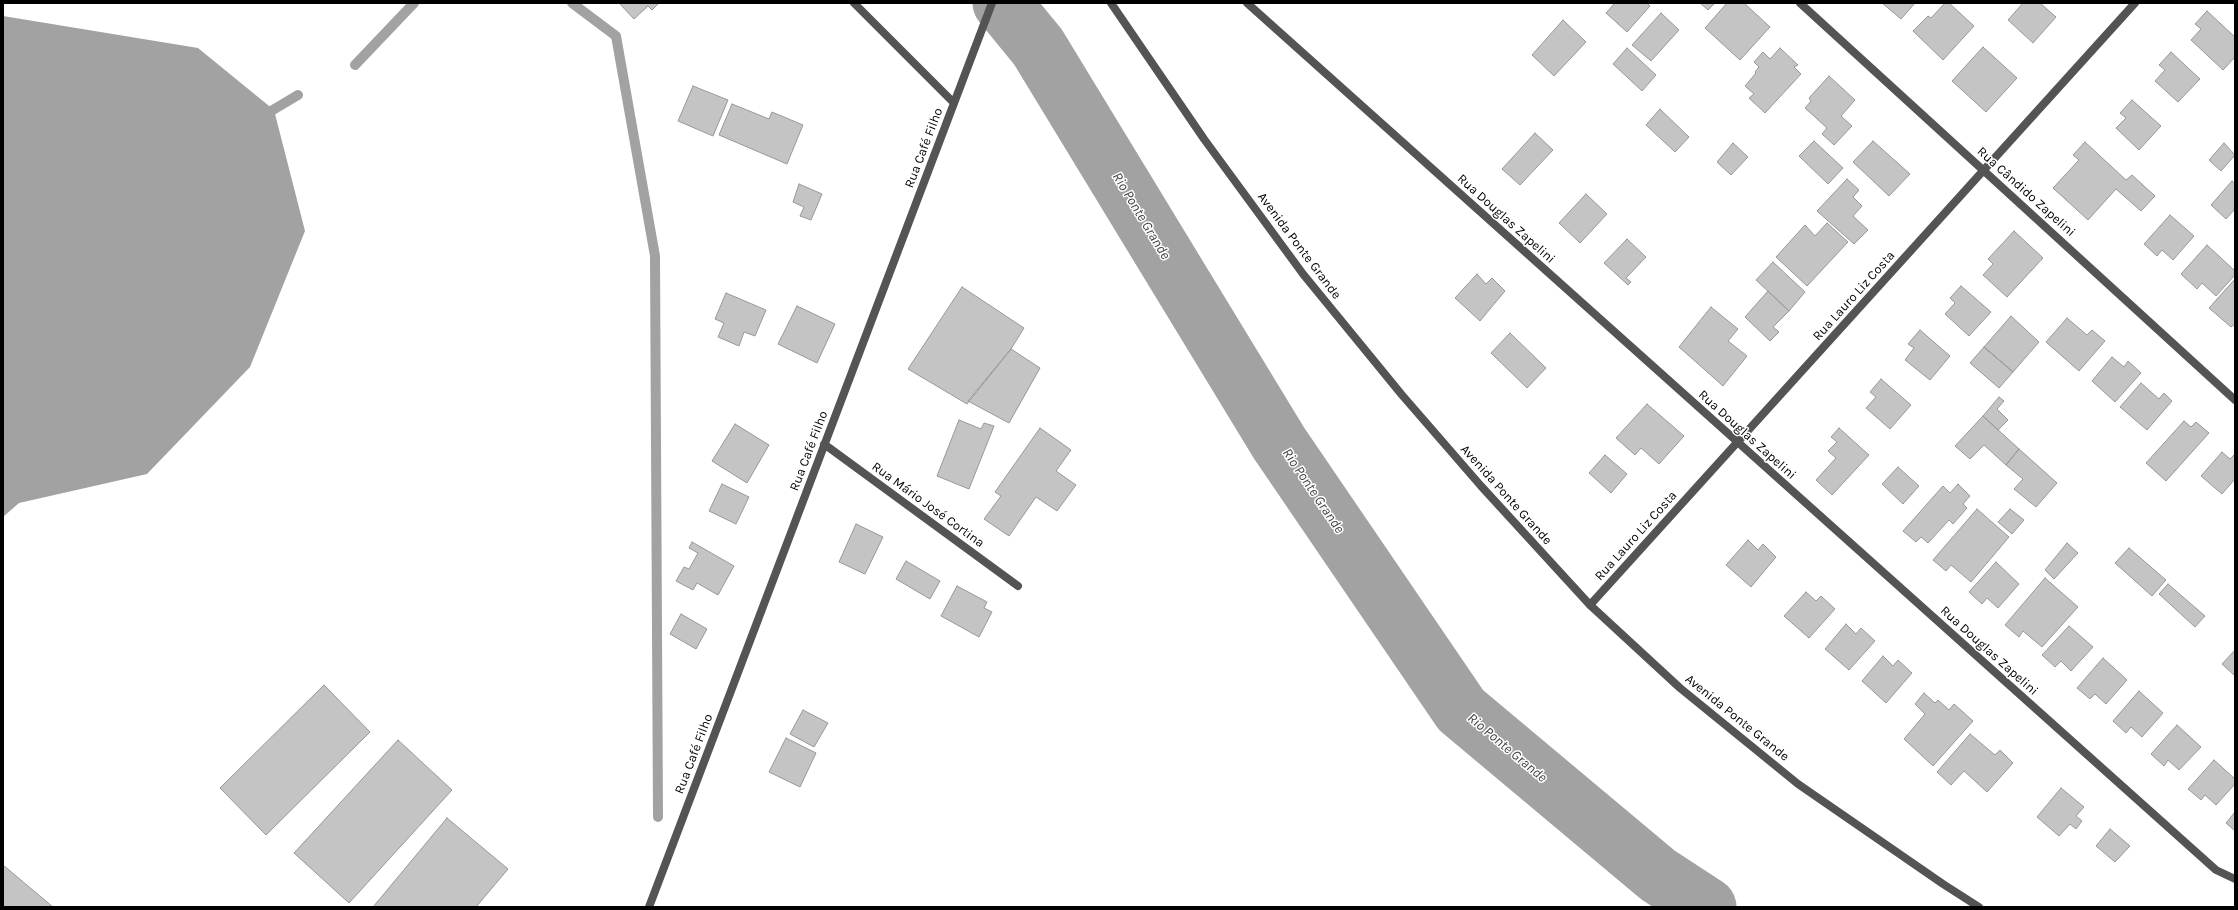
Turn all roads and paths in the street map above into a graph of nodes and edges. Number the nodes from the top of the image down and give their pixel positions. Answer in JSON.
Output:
{"nodes":[{"id":1,"x":854,"y":3,"type":"edge"},
{"id":2,"x":992,"y":3,"type":"edge"},
{"id":3,"x":1111,"y":3,"type":"edge"},
{"id":4,"x":1247,"y":3,"type":"edge"},
{"id":5,"x":1800,"y":3,"type":"edge"},
{"id":6,"x":2135,"y":3,"type":"edge"},
{"id":7,"x":954,"y":103,"type":"junction"},
{"id":8,"x":1984,"y":170,"type":"junction"},
{"id":9,"x":2235,"y":400,"type":"edge"},
{"id":10,"x":1737,"y":442,"type":"junction"},
{"id":11,"x":824,"y":444,"type":"junction"},
{"id":12,"x":1018,"y":586,"type":"dead end"},
{"id":13,"x":1590,"y":605,"type":"junction"},
{"id":14,"x":2235,"y":879,"type":"edge"},
{"id":15,"x":648,"y":907,"type":"edge"},
{"id":16,"x":1979,"y":907,"type":"edge"}],
"edges":[{"from":1,"to":7,"type":"street"},
{"from":2,"to":7,"type":"street","name":"Rua Café Filho"},
{"from":3,"to":13,"type":"street","name":"Avenida Ponte Grande"},
{"from":4,"to":10,"type":"street","name":"Rua Douglas Zapelini"},
{"from":5,"to":8,"type":"street","name":"Rua Cândido Zapelini"},
{"from":6,"to":8,"type":"street","name":"Rua Lauro Liz Costa"},
{"from":7,"to":11,"type":"street","name":"Rua Café Filho"},
{"from":8,"to":9,"type":"street","name":"Rua Cândido Zapelini"},
{"from":8,"to":10,"type":"street","name":"Rua Lauro Liz Costa"},
{"from":10,"to":13,"type":"street","name":"Rua Lauro Liz Costa"},
{"from":10,"to":14,"type":"street","name":"Rua Douglas Zapelini"},
{"from":11,"to":12,"type":"street","name":"Rua Mário José Cortina"},
{"from":11,"to":15,"type":"street","name":"Rua Café Filho"},
{"from":13,"to":16,"type":"street","name":"Avenida Ponte Grande"}]}
